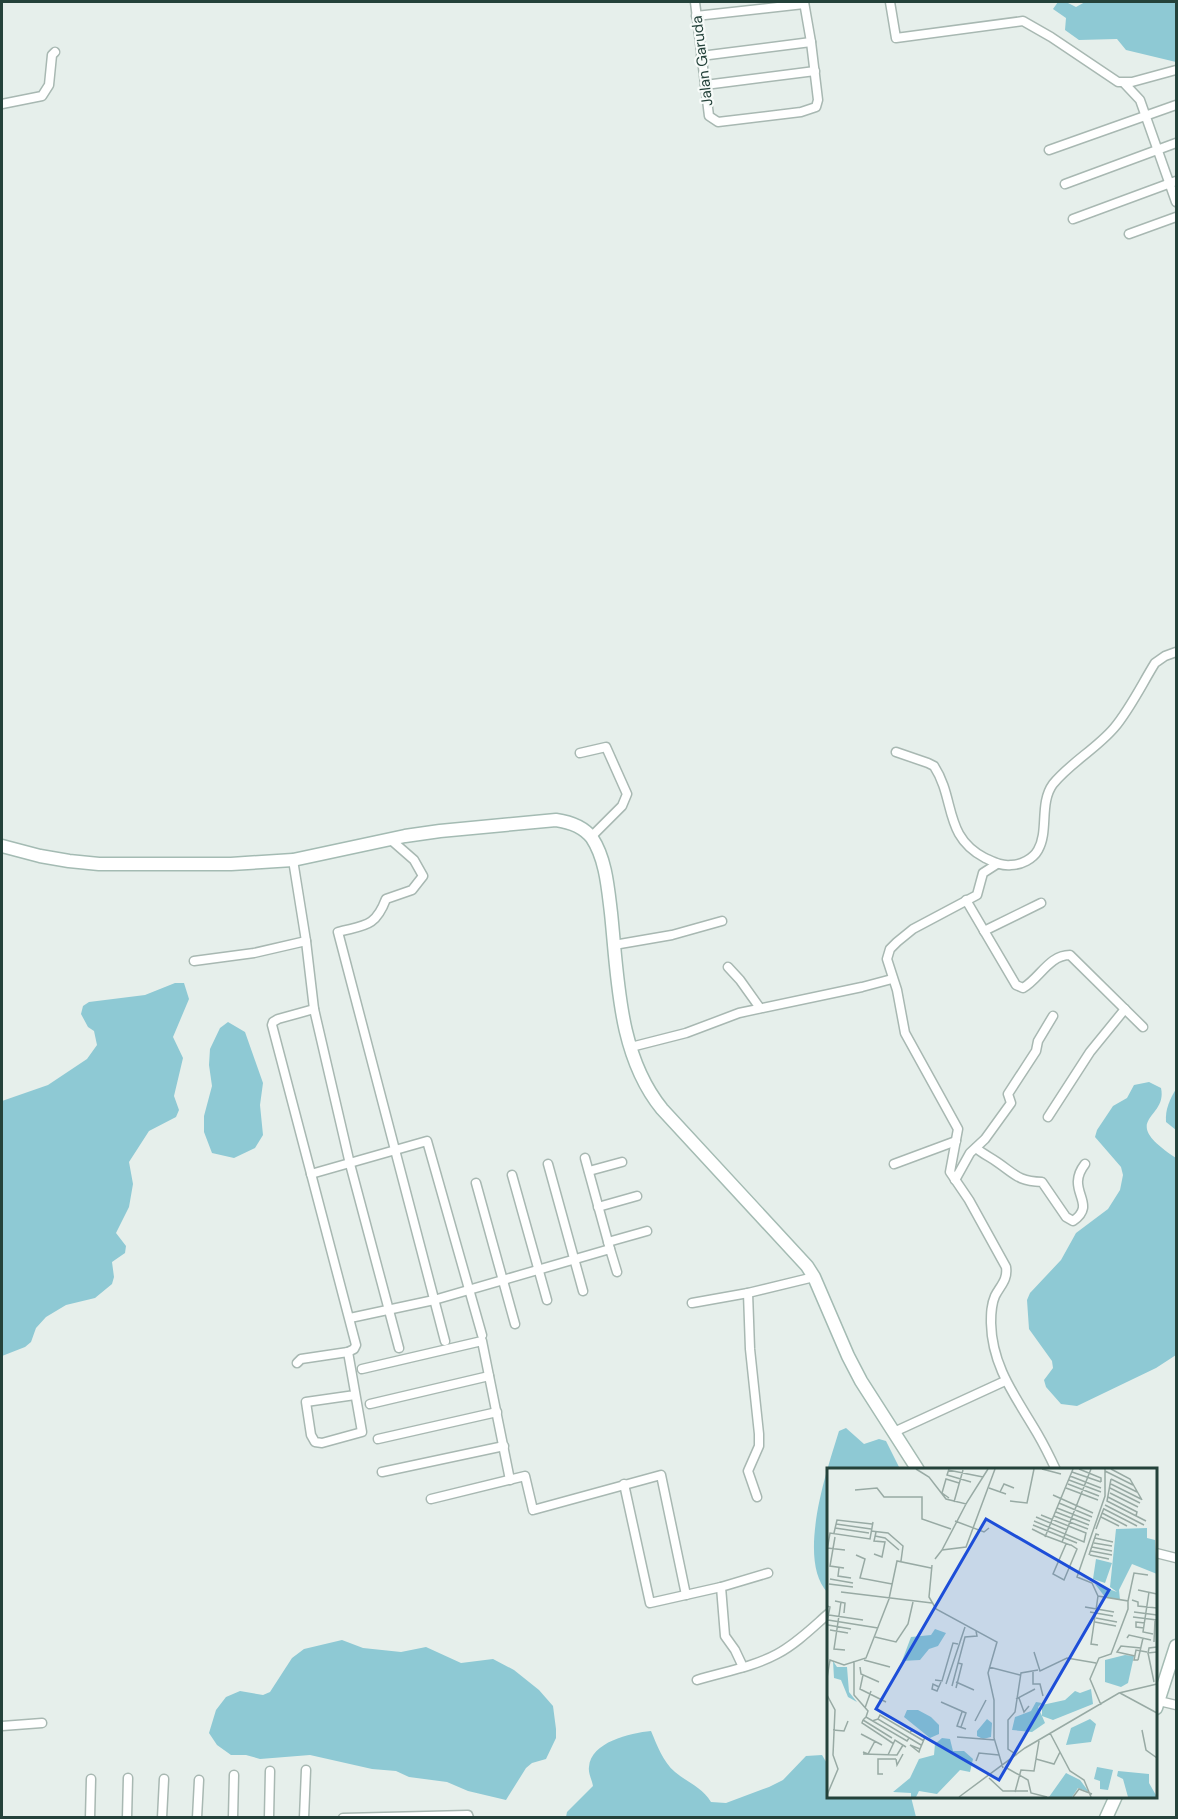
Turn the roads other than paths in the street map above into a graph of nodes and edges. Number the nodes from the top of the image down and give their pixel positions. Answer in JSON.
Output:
{"nodes":[{"id":1,"x":695,"y":2,"type":"edge"},
{"id":2,"x":890,"y":2,"type":"edge"},
{"id":3,"x":804,"y":3,"type":"edge"},
{"id":4,"x":696,"y":16,"type":"junction"},
{"id":5,"x":811,"y":42,"type":"junction"},
{"id":6,"x":56,"y":52,"type":"dead end"},
{"id":7,"x":701,"y":56,"type":"junction"},
{"id":8,"x":1176,"y":70,"type":"edge"},
{"id":9,"x":815,"y":72,"type":"junction"},
{"id":10,"x":1128,"y":82,"type":"junction"},
{"id":11,"x":705,"y":85,"type":"junction"},
{"id":12,"x":2,"y":104,"type":"edge"},
{"id":13,"x":1176,"y":105,"type":"edge"},
{"id":14,"x":1146,"y":117,"type":"junction"},
{"id":15,"x":1176,"y":143,"type":"edge"},
{"id":16,"x":1049,"y":150,"type":"dead end"},
{"id":17,"x":1158,"y":150,"type":"junction"},
{"id":18,"x":1173,"y":182,"type":"edge"},
{"id":19,"x":1065,"y":184,"type":"dead end"},
{"id":20,"x":1176,"y":202,"type":"edge"},
{"id":21,"x":1176,"y":217,"type":"edge"},
{"id":22,"x":1073,"y":219,"type":"dead end"},
{"id":23,"x":1129,"y":234,"type":"dead end"},
{"id":24,"x":1176,"y":652,"type":"edge"},
{"id":25,"x":896,"y":752,"type":"dead end"},
{"id":26,"x":580,"y":753,"type":"dead end"},
{"id":27,"x":591,"y":837,"type":"junction"},
{"id":28,"x":390,"y":839,"type":"junction"},
{"id":29,"x":2,"y":846,"type":"edge"},
{"id":30,"x":293,"y":860,"type":"junction"},
{"id":31,"x":997,"y":864,"type":"junction"},
{"id":32,"x":966,"y":900,"type":"junction"},
{"id":33,"x":1041,"y":903,"type":"dead end"},
{"id":34,"x":722,"y":921,"type":"dead end"},
{"id":35,"x":984,"y":931,"type":"junction"},
{"id":36,"x":306,"y":940,"type":"junction"},
{"id":37,"x":614,"y":945,"type":"junction"},
{"id":38,"x":194,"y":961,"type":"dead end"},
{"id":39,"x":728,"y":967,"type":"dead end"},
{"id":40,"x":892,"y":979,"type":"junction"},
{"id":41,"x":760,"y":1008,"type":"junction"},
{"id":42,"x":314,"y":1009,"type":"junction"},
{"id":43,"x":1125,"y":1009,"type":"junction"},
{"id":44,"x":1053,"y":1016,"type":"dead end"},
{"id":45,"x":1143,"y":1027,"type":"dead end"},
{"id":46,"x":631,"y":1047,"type":"junction"},
{"id":47,"x":1048,"y":1117,"type":"dead end"},
{"id":48,"x":956,"y":1141,"type":"junction"},
{"id":49,"x":976,"y":1148,"type":"junction"},
{"id":50,"x":395,"y":1151,"type":"junction"},
{"id":51,"x":585,"y":1158,"type":"dead end"},
{"id":52,"x":622,"y":1162,"type":"dead end"},
{"id":53,"x":350,"y":1164,"type":"junction"},
{"id":54,"x":548,"y":1164,"type":"dead end"},
{"id":55,"x":894,"y":1164,"type":"dead end"},
{"id":56,"x":1085,"y":1164,"type":"dead end"},
{"id":57,"x":589,"y":1171,"type":"junction"},
{"id":58,"x":311,"y":1174,"type":"junction"},
{"id":59,"x":512,"y":1175,"type":"dead end"},
{"id":60,"x":955,"y":1180,"type":"junction"},
{"id":61,"x":476,"y":1183,"type":"dead end"},
{"id":62,"x":637,"y":1196,"type":"dead end"},
{"id":63,"x":598,"y":1207,"type":"junction"},
{"id":64,"x":647,"y":1231,"type":"dead end"},
{"id":65,"x":609,"y":1245,"type":"junction"},
{"id":66,"x":574,"y":1259,"type":"junction"},
{"id":67,"x":538,"y":1269,"type":"junction"},
{"id":68,"x":617,"y":1272,"type":"dead end"},
{"id":69,"x":814,"y":1277,"type":"junction"},
{"id":70,"x":502,"y":1279,"type":"junction"},
{"id":71,"x":468,"y":1289,"type":"junction"},
{"id":72,"x":583,"y":1291,"type":"dead end"},
{"id":73,"x":748,"y":1293,"type":"junction"},
{"id":74,"x":434,"y":1300,"type":"junction"},
{"id":75,"x":547,"y":1300,"type":"dead end"},
{"id":76,"x":692,"y":1303,"type":"dead end"},
{"id":77,"x":389,"y":1310,"type":"junction"},
{"id":78,"x":350,"y":1318,"type":"junction"},
{"id":79,"x":514,"y":1324,"type":"dead end"},
{"id":80,"x":482,"y":1335,"type":"dead end"},
{"id":81,"x":445,"y":1341,"type":"dead end"},
{"id":82,"x":399,"y":1348,"type":"dead end"},
{"id":83,"x":348,"y":1352,"type":"junction"},
{"id":84,"x":297,"y":1363,"type":"dead end"},
{"id":85,"x":362,"y":1369,"type":"dead end"},
{"id":86,"x":489,"y":1376,"type":"junction"},
{"id":87,"x":1005,"y":1381,"type":"junction"},
{"id":88,"x":355,"y":1395,"type":"junction"},
{"id":89,"x":370,"y":1404,"type":"dead end"},
{"id":90,"x":497,"y":1412,"type":"junction"},
{"id":91,"x":894,"y":1432,"type":"junction"},
{"id":92,"x":378,"y":1439,"type":"dead end"},
{"id":93,"x":504,"y":1446,"type":"junction"},
{"id":94,"x":917,"y":1468,"type":"edge"},
{"id":95,"x":1055,"y":1468,"type":"edge"},
{"id":96,"x":382,"y":1472,"type":"dead end"},
{"id":97,"x":510,"y":1480,"type":"junction"},
{"id":98,"x":624,"y":1484,"type":"junction"},
{"id":99,"x":757,"y":1497,"type":"dead end"},
{"id":100,"x":431,"y":1499,"type":"dead end"},
{"id":101,"x":1157,"y":1553,"type":"edge"},
{"id":102,"x":1176,"y":1558,"type":"edge"},
{"id":103,"x":768,"y":1573,"type":"dead end"},
{"id":104,"x":721,"y":1587,"type":"junction"},
{"id":105,"x":686,"y":1595,"type":"junction"},
{"id":106,"x":827,"y":1615,"type":"edge"},
{"id":107,"x":1176,"y":1646,"type":"edge"},
{"id":108,"x":743,"y":1667,"type":"junction"},
{"id":109,"x":697,"y":1680,"type":"dead end"},
{"id":110,"x":1157,"y":1704,"type":"edge"},
{"id":111,"x":1176,"y":1705,"type":"edge"},
{"id":112,"x":42,"y":1722,"type":"dead end"},
{"id":113,"x":2,"y":1726,"type":"edge"},
{"id":114,"x":306,"y":1770,"type":"dead end"},
{"id":115,"x":270,"y":1771,"type":"dead end"},
{"id":116,"x":234,"y":1775,"type":"dead end"},
{"id":117,"x":128,"y":1778,"type":"dead end"},
{"id":118,"x":91,"y":1779,"type":"dead end"},
{"id":119,"x":164,"y":1779,"type":"dead end"},
{"id":120,"x":199,"y":1780,"type":"dead end"},
{"id":121,"x":1116,"y":1798,"type":"edge"},
{"id":122,"x":90,"y":1818,"type":"edge"},
{"id":123,"x":127,"y":1818,"type":"edge"},
{"id":124,"x":162,"y":1818,"type":"edge"},
{"id":125,"x":197,"y":1818,"type":"edge"},
{"id":126,"x":233,"y":1818,"type":"edge"},
{"id":127,"x":269,"y":1818,"type":"edge"},
{"id":128,"x":304,"y":1818,"type":"edge"},
{"id":129,"x":343,"y":1818,"type":"edge"},
{"id":130,"x":469,"y":1818,"type":"edge"},
{"id":131,"x":1106,"y":1818,"type":"edge"}],
"edges":[{"from":1,"to":4,"type":"street","name":"Jalan Garuda"},
{"from":2,"to":10,"type":"street"},
{"from":3,"to":4,"type":"street"},
{"from":3,"to":5,"type":"street"},
{"from":4,"to":7,"type":"street","name":"Jalan Garuda"},
{"from":5,"to":7,"type":"street"},
{"from":5,"to":9,"type":"street"},
{"from":6,"to":12,"type":"street"},
{"from":7,"to":11,"type":"street","name":"Jalan Garuda"},
{"from":8,"to":10,"type":"street"},
{"from":9,"to":11,"type":"street"},
{"from":9,"to":11,"type":"street","name":"Jalan Garuda"},
{"from":10,"to":14,"type":"street"},
{"from":13,"to":14,"type":"street"},
{"from":14,"to":16,"type":"street"},
{"from":14,"to":17,"type":"street"},
{"from":15,"to":17,"type":"street"},
{"from":17,"to":18,"type":"street"},
{"from":17,"to":19,"type":"street"},
{"from":18,"to":20,"type":"street"},
{"from":18,"to":22,"type":"street"},
{"from":21,"to":23,"type":"street"},
{"from":24,"to":31,"type":"street"},
{"from":25,"to":31,"type":"street"},
{"from":26,"to":27,"type":"street"},
{"from":27,"to":28,"type":"street"},
{"from":27,"to":37,"type":"street"},
{"from":28,"to":30,"type":"street"},
{"from":28,"to":50,"type":"street"},
{"from":29,"to":30,"type":"street"},
{"from":30,"to":36,"type":"street"},
{"from":31,"to":32,"type":"street"},
{"from":32,"to":35,"type":"street"},
{"from":32,"to":40,"type":"street"},
{"from":33,"to":35,"type":"street"},
{"from":34,"to":37,"type":"street"},
{"from":35,"to":43,"type":"street"},
{"from":36,"to":38,"type":"street"},
{"from":36,"to":42,"type":"street"},
{"from":37,"to":46,"type":"street"},
{"from":39,"to":41,"type":"street"},
{"from":40,"to":41,"type":"street"},
{"from":40,"to":48,"type":"street"},
{"from":41,"to":46,"type":"street"},
{"from":42,"to":53,"type":"street"},
{"from":42,"to":58,"type":"street"},
{"from":43,"to":45,"type":"street"},
{"from":43,"to":47,"type":"street"},
{"from":44,"to":49,"type":"street"},
{"from":46,"to":69,"type":"street"},
{"from":48,"to":55,"type":"street"},
{"from":48,"to":60,"type":"street"},
{"from":49,"to":56,"type":"street"},
{"from":49,"to":60,"type":"street"},
{"from":50,"to":53,"type":"street"},
{"from":50,"to":71,"type":"street"},
{"from":50,"to":74,"type":"street"},
{"from":51,"to":57,"type":"street"},
{"from":52,"to":57,"type":"street"},
{"from":53,"to":58,"type":"street"},
{"from":53,"to":77,"type":"street"},
{"from":54,"to":66,"type":"street"},
{"from":57,"to":63,"type":"street"},
{"from":58,"to":78,"type":"street"},
{"from":59,"to":67,"type":"street"},
{"from":60,"to":87,"type":"street"},
{"from":61,"to":70,"type":"street"},
{"from":62,"to":63,"type":"street"},
{"from":63,"to":65,"type":"street"},
{"from":64,"to":65,"type":"street"},
{"from":65,"to":66,"type":"street"},
{"from":65,"to":68,"type":"street"},
{"from":66,"to":67,"type":"street"},
{"from":66,"to":72,"type":"street"},
{"from":67,"to":70,"type":"street"},
{"from":67,"to":75,"type":"street"},
{"from":69,"to":73,"type":"street"},
{"from":69,"to":91,"type":"street"},
{"from":70,"to":71,"type":"street"},
{"from":70,"to":79,"type":"street"},
{"from":71,"to":74,"type":"street"},
{"from":71,"to":80,"type":"street"},
{"from":73,"to":76,"type":"street"},
{"from":73,"to":99,"type":"street"},
{"from":74,"to":77,"type":"street"},
{"from":74,"to":81,"type":"street"},
{"from":77,"to":78,"type":"street"},
{"from":77,"to":82,"type":"street"},
{"from":78,"to":83,"type":"street"},
{"from":83,"to":84,"type":"street"},
{"from":83,"to":88,"type":"street"},
{"from":85,"to":86,"type":"street"},
{"from":86,"to":89,"type":"street"},
{"from":86,"to":90,"type":"street"},
{"from":87,"to":91,"type":"street"},
{"from":87,"to":95,"type":"street"},
{"from":88,"to":88,"type":"street"},
{"from":90,"to":92,"type":"street"},
{"from":90,"to":93,"type":"street"},
{"from":91,"to":94,"type":"street"},
{"from":93,"to":96,"type":"street"},
{"from":93,"to":97,"type":"street"},
{"from":97,"to":98,"type":"street"},
{"from":97,"to":100,"type":"street"},
{"from":98,"to":105,"type":"street"},
{"from":98,"to":105,"type":"street"},
{"from":101,"to":102,"type":"street"},
{"from":103,"to":104,"type":"street"},
{"from":104,"to":105,"type":"street"},
{"from":104,"to":108,"type":"street"},
{"from":106,"to":108,"type":"street"},
{"from":107,"to":110,"type":"street"},
{"from":108,"to":109,"type":"street"},
{"from":110,"to":111,"type":"street"},
{"from":112,"to":113,"type":"street"},
{"from":114,"to":128,"type":"street"},
{"from":115,"to":127,"type":"street"},
{"from":116,"to":126,"type":"street"},
{"from":117,"to":123,"type":"street"},
{"from":118,"to":122,"type":"street"},
{"from":119,"to":124,"type":"street"},
{"from":120,"to":125,"type":"street"},
{"from":121,"to":131,"type":"street"},
{"from":129,"to":130,"type":"street"}]}
